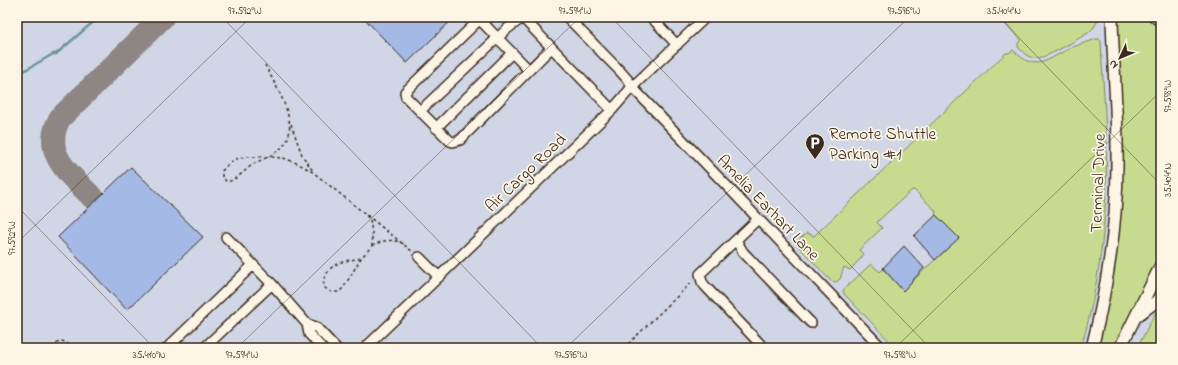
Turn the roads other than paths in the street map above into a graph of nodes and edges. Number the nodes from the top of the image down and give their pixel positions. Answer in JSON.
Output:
{"nodes":[{"id":1,"x":522,"y":17,"type":"edge"},
{"id":2,"x":567,"y":17,"type":"edge"},
{"id":3,"x":651,"y":17,"type":"edge"},
{"id":4,"x":706,"y":17,"type":"edge"},
{"id":5,"x":1112,"y":17,"type":"edge"},
{"id":6,"x":1154,"y":17,"type":"edge"},
{"id":7,"x":481,"y":18,"type":"edge"},
{"id":8,"x":1161,"y":22,"type":"edge"},
{"id":9,"x":498,"y":38,"type":"junction"},
{"id":10,"x":677,"y":45,"type":"junction"},
{"id":11,"x":551,"y":48,"type":"junction"},
{"id":12,"x":512,"y":53,"type":"junction"},
{"id":13,"x":529,"y":70,"type":"junction"},
{"id":14,"x":632,"y":87,"type":"junction"},
{"id":15,"x":612,"y":110,"type":"junction"},
{"id":16,"x":420,"y":111,"type":"junction"},
{"id":17,"x":436,"y":128,"type":"junction"},
{"id":18,"x":758,"y":219,"type":"junction"},
{"id":19,"x":226,"y":237,"type":"dead end"},
{"id":20,"x":736,"y":240,"type":"junction"},
{"id":21,"x":419,"y":257,"type":"road end"},
{"id":22,"x":252,"y":265,"type":"junction"},
{"id":23,"x":1161,"y":265,"type":"edge"},
{"id":24,"x":439,"y":277,"type":"junction"},
{"id":25,"x":272,"y":284,"type":"junction"},
{"id":26,"x":1161,"y":296,"type":"edge"},
{"id":27,"x":1135,"y":317,"type":"junction"},
{"id":28,"x":811,"y":323,"type":"dead end"},
{"id":29,"x":307,"y":324,"type":"junction"},
{"id":30,"x":167,"y":348,"type":"edge"},
{"id":31,"x":204,"y":348,"type":"edge"},
{"id":32,"x":322,"y":348,"type":"edge"},
{"id":33,"x":336,"y":348,"type":"edge"},
{"id":34,"x":365,"y":348,"type":"edge"},
{"id":35,"x":764,"y":348,"type":"edge"},
{"id":36,"x":882,"y":348,"type":"edge"},
{"id":37,"x":1092,"y":348,"type":"edge"},
{"id":38,"x":1120,"y":348,"type":"edge"}],
"edges":[{"from":1,"to":9,"type":"street"},
{"from":1,"to":11,"type":"street"},
{"from":2,"to":14,"type":"street","name":"Amelia Earhart Lane"},
{"from":3,"to":10,"type":"street"},
{"from":4,"to":10,"type":"street","name":"Air Cargo Road"},
{"from":5,"to":37,"type":"main road","name":"Terminal Drive"},
{"from":6,"to":8,"type":"street"},
{"from":7,"to":9,"type":"street"},
{"from":7,"to":16,"type":"street"},
{"from":9,"to":12,"type":"street"},
{"from":9,"to":16,"type":"street"},
{"from":10,"to":14,"type":"street","name":"Air Cargo Road"},
{"from":11,"to":13,"type":"street"},
{"from":11,"to":15,"type":"street"},
{"from":12,"to":13,"type":"street"},
{"from":12,"to":17,"type":"street"},
{"from":13,"to":17,"type":"street"},
{"from":14,"to":15,"type":"street","name":"Air Cargo Road"},
{"from":14,"to":18,"type":"street","name":"Amelia Earhart Lane"},
{"from":15,"to":24,"type":"street","name":"Air Cargo Road"},
{"from":16,"to":17,"type":"street"},
{"from":18,"to":20,"type":"street"},
{"from":18,"to":36,"type":"street","name":"Amelia Earhart Lane"},
{"from":19,"to":22,"type":"street"},
{"from":20,"to":28,"type":"street"},
{"from":20,"to":35,"type":"street"},
{"from":21,"to":24,"type":"street"},
{"from":22,"to":25,"type":"street"},
{"from":22,"to":30,"type":"street"},
{"from":23,"to":27,"type":"main road"},
{"from":24,"to":34,"type":"street","name":"Air Cargo Road"},
{"from":25,"to":29,"type":"street"},
{"from":25,"to":31,"type":"street"},
{"from":26,"to":27,"type":"main road"},
{"from":27,"to":38,"type":"main road"},
{"from":29,"to":32,"type":"street"},
{"from":29,"to":33,"type":"street"}]}
